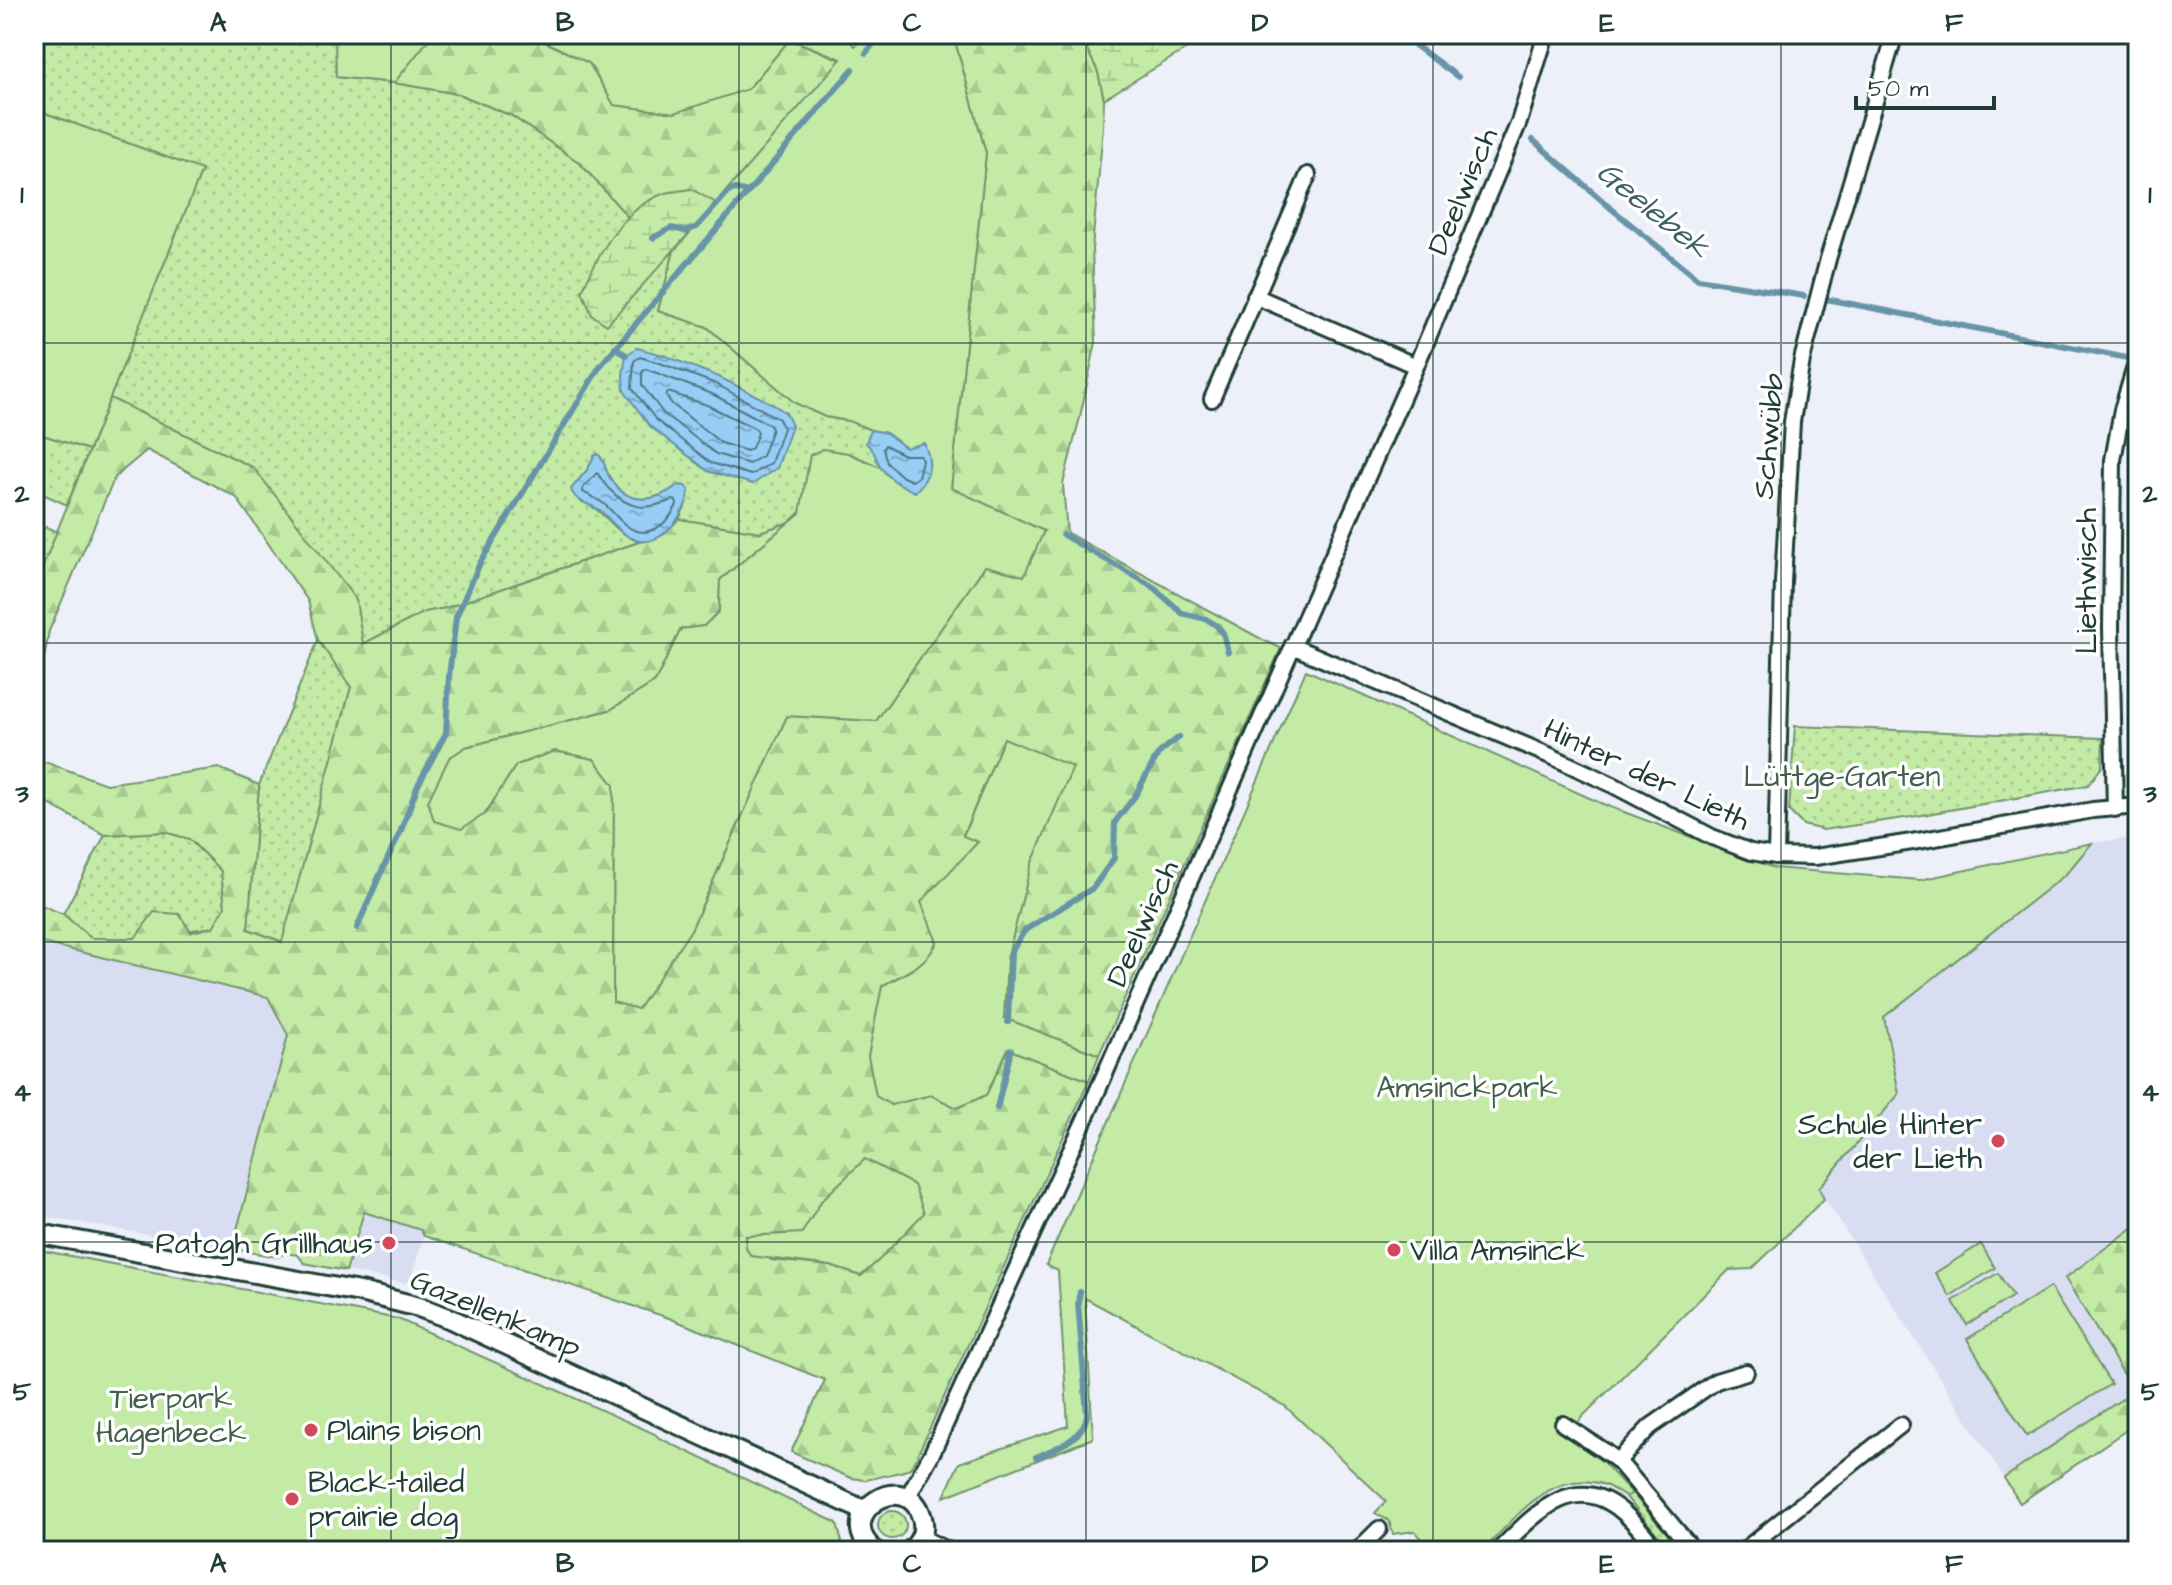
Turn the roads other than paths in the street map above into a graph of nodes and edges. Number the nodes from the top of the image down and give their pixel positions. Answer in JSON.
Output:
{"nodes":[{"id":1,"x":1546,"y":34,"type":"edge"},
{"id":2,"x":1895,"y":34,"type":"edge"},
{"id":3,"x":1308,"y":175,"type":"dead end"},
{"id":4,"x":1255,"y":296,"type":"junction"},
{"id":5,"x":2138,"y":357,"type":"edge"},
{"id":6,"x":1416,"y":366,"type":"junction"},
{"id":7,"x":1212,"y":399,"type":"dead end"},
{"id":8,"x":1292,"y":646,"type":"junction"},
{"id":9,"x":2138,"y":806,"type":"edge"},
{"id":10,"x":2115,"y":809,"type":"junction"},
{"id":11,"x":1776,"y":856,"type":"junction"},
{"id":12,"x":34,"y":1233,"type":"edge"},
{"id":13,"x":1746,"y":1372,"type":"dead end"},
{"id":14,"x":1563,"y":1424,"type":"dead end"},
{"id":15,"x":1901,"y":1425,"type":"dead end"},
{"id":16,"x":1618,"y":1461,"type":"junction"},
{"id":17,"x":907,"y":1498,"type":"junction"},
{"id":18,"x":865,"y":1511,"type":"junction"},
{"id":19,"x":1379,"y":1529,"type":"dead end"},
{"id":20,"x":915,"y":1545,"type":"edge"},
{"id":21,"x":875,"y":1551,"type":"edge"},
{"id":22,"x":945,"y":1551,"type":"edge"},
{"id":23,"x":1357,"y":1551,"type":"edge"},
{"id":24,"x":1498,"y":1551,"type":"edge"},
{"id":25,"x":1658,"y":1551,"type":"edge"},
{"id":26,"x":1694,"y":1551,"type":"edge"},
{"id":27,"x":1743,"y":1551,"type":"edge"}],
"edges":[{"from":1,"to":6,"type":"street","name":"Deelwisch"},
{"from":2,"to":11,"type":"street","name":"Schwübb"},
{"from":3,"to":4,"type":"street"},
{"from":4,"to":6,"type":"street"},
{"from":4,"to":7,"type":"street"},
{"from":5,"to":10,"type":"street","name":"Liethwisch"},
{"from":6,"to":8,"type":"street","name":"Deelwisch"},
{"from":8,"to":11,"type":"street","name":"Hinter der Lieth"},
{"from":8,"to":17,"type":"street","name":"Deelwisch"},
{"from":9,"to":10,"type":"street","name":"Hinter der Lieth"},
{"from":10,"to":11,"type":"street","name":"Hinter der Lieth"},
{"from":12,"to":18,"type":"street","name":"Gazellenkamp"},
{"from":13,"to":16,"type":"street"},
{"from":14,"to":16,"type":"street"},
{"from":15,"to":27,"type":"street"},
{"from":16,"to":26,"type":"street"},
{"from":17,"to":18,"type":"street"},
{"from":17,"to":20,"type":"street"},
{"from":18,"to":21,"type":"street"},
{"from":19,"to":23,"type":"street"},
{"from":20,"to":22,"type":"street"},
{"from":24,"to":25,"type":"street"}]}
